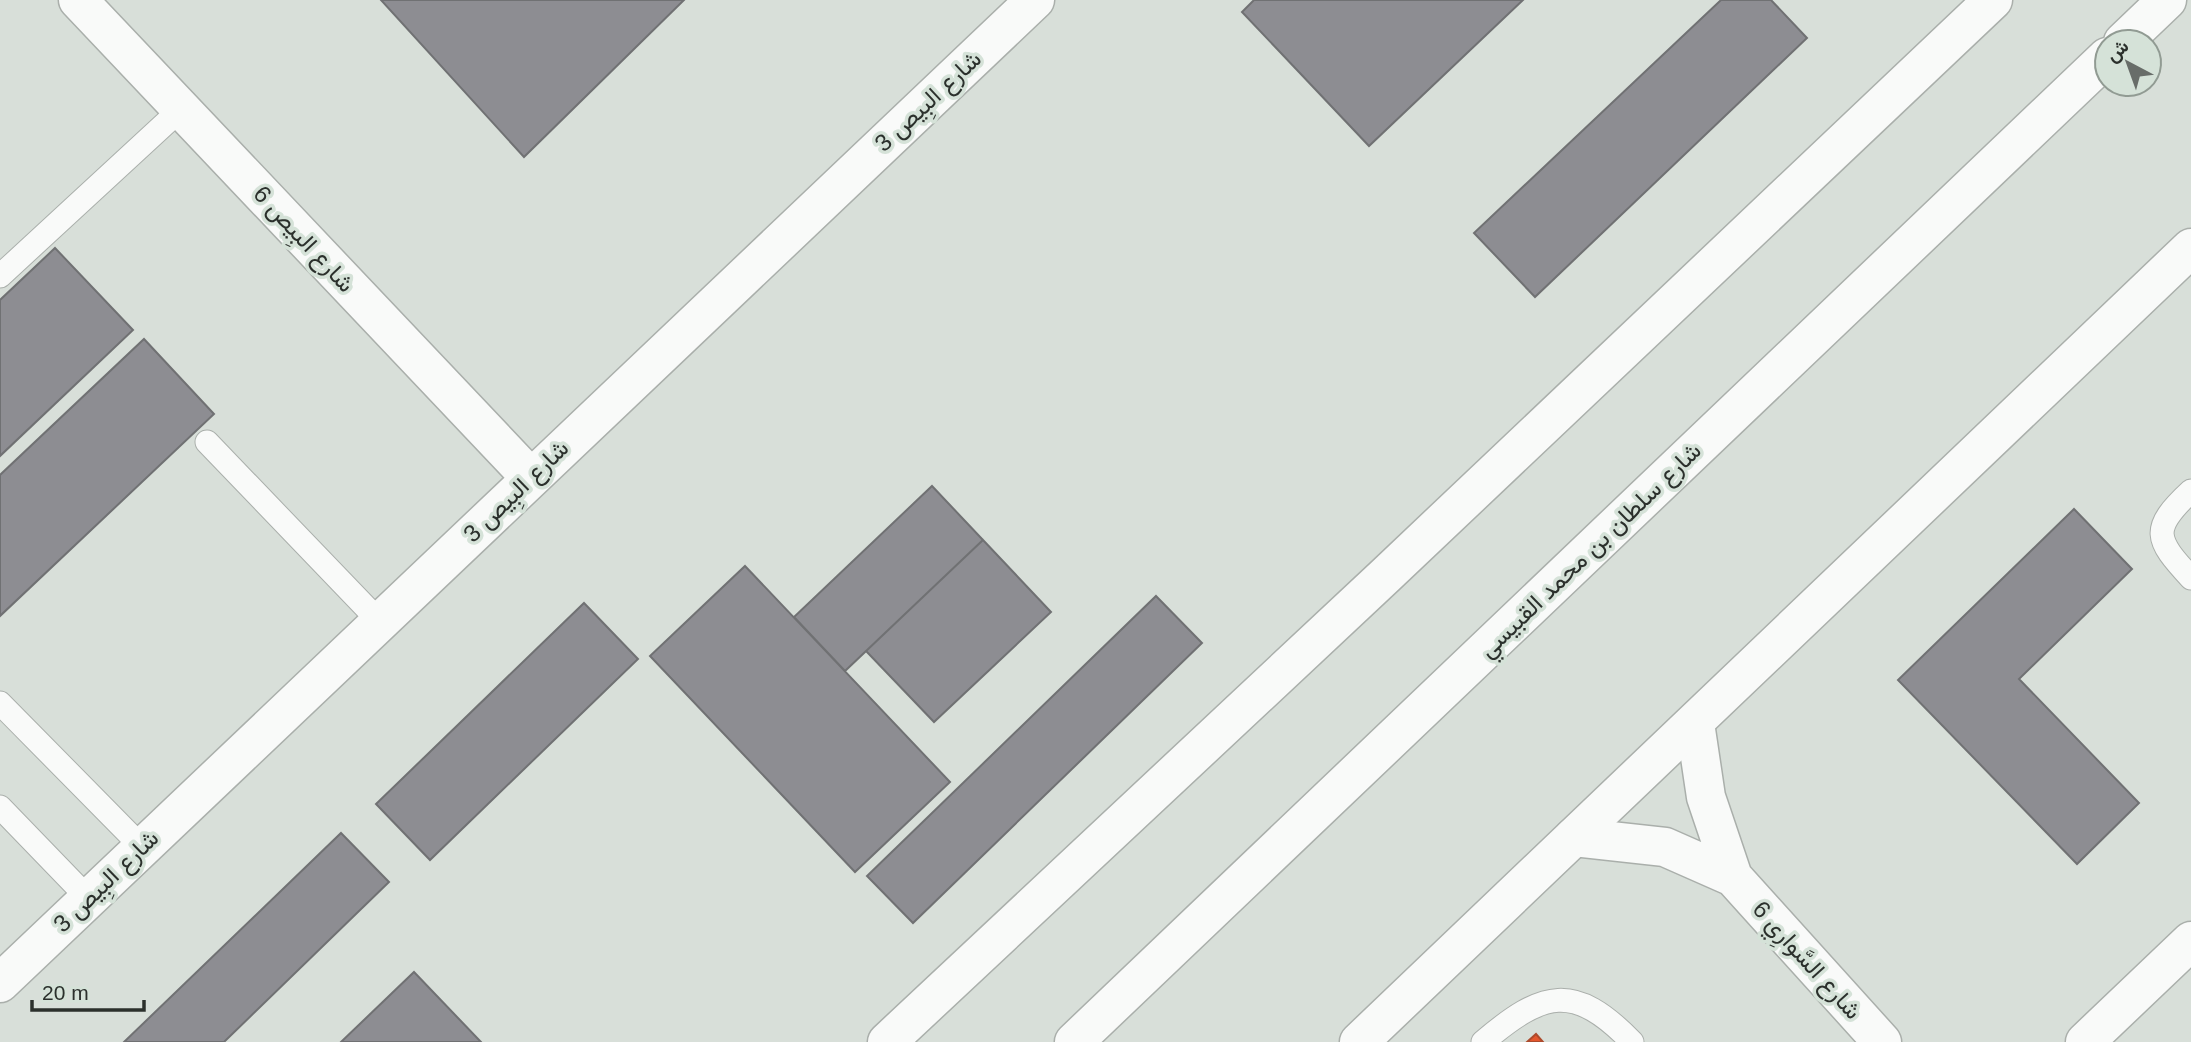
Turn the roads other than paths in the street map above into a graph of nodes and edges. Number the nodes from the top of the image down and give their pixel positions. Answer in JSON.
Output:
{"nodes":[{"id":1,"x":78,"y":0,"type":"edge"},
{"id":2,"x":1035,"y":0,"type":"edge"},
{"id":3,"x":1993,"y":0,"type":"edge"},
{"id":4,"x":2167,"y":0,"type":"edge"},
{"id":5,"x":2138,"y":28,"type":"edge"},
{"id":6,"x":2093,"y":70,"type":"edge"},
{"id":7,"x":181,"y":109,"type":"junction"},
{"id":8,"x":2191,"y":248,"type":"edge"},
{"id":9,"x":0,"y":276,"type":"edge"},
{"id":10,"x":207,"y":442,"type":"dead end"},
{"id":11,"x":530,"y":477,"type":"junction"},
{"id":12,"x":2191,"y":491,"type":"edge"},
{"id":13,"x":2191,"y":578,"type":"edge"},
{"id":14,"x":379,"y":621,"type":"junction"},
{"id":15,"x":0,"y":703,"type":"edge"},
{"id":16,"x":1695,"y":723,"type":"junction"},
{"id":17,"x":0,"y":807,"type":"edge"},
{"id":18,"x":1574,"y":837,"type":"junction"},
{"id":19,"x":142,"y":847,"type":"junction"},
{"id":20,"x":1733,"y":877,"type":"junction"},
{"id":21,"x":88,"y":898,"type":"junction"},
{"id":22,"x":2191,"y":941,"type":"edge"},
{"id":23,"x":0,"y":983,"type":"edge"},
{"id":24,"x":887,"y":1042,"type":"edge"},
{"id":25,"x":1074,"y":1042,"type":"edge"},
{"id":26,"x":1359,"y":1042,"type":"edge"},
{"id":27,"x":1483,"y":1042,"type":"edge"},
{"id":28,"x":1632,"y":1042,"type":"edge"},
{"id":29,"x":1882,"y":1042,"type":"edge"},
{"id":30,"x":2085,"y":1042,"type":"edge"}],
"edges":[{"from":1,"to":7,"type":"street","name":"شارع البِيص 6"},
{"from":2,"to":11,"type":"street","name":"شارع البِيص 3"},
{"from":3,"to":24,"type":"street"},
{"from":4,"to":5,"type":"street"},
{"from":6,"to":25,"type":"street","name":"شارع سلطان بن محمد القبيسي"},
{"from":7,"to":9,"type":"lane"},
{"from":7,"to":11,"type":"street","name":"شارع البِيص 6"},
{"from":8,"to":16,"type":"street"},
{"from":10,"to":14,"type":"lane"},
{"from":11,"to":14,"type":"street","name":"شارع البِيص 3"},
{"from":12,"to":13,"type":"lane"},
{"from":14,"to":19,"type":"street","name":"شارع البِيص 3"},
{"from":15,"to":19,"type":"lane"},
{"from":16,"to":18,"type":"street"},
{"from":16,"to":20,"type":"street","name":"شارع السَّوارِي 6"},
{"from":17,"to":21,"type":"lane"},
{"from":18,"to":20,"type":"street","name":"شارع السَّوارِي 6"},
{"from":18,"to":26,"type":"street"},
{"from":19,"to":21,"type":"street","name":"شارع البِيص 3"},
{"from":20,"to":29,"type":"street","name":"شارع السَّوارِي 6"},
{"from":21,"to":23,"type":"street","name":"شارع البِيص 3"},
{"from":22,"to":30,"type":"street"},
{"from":27,"to":28,"type":"lane"}]}
